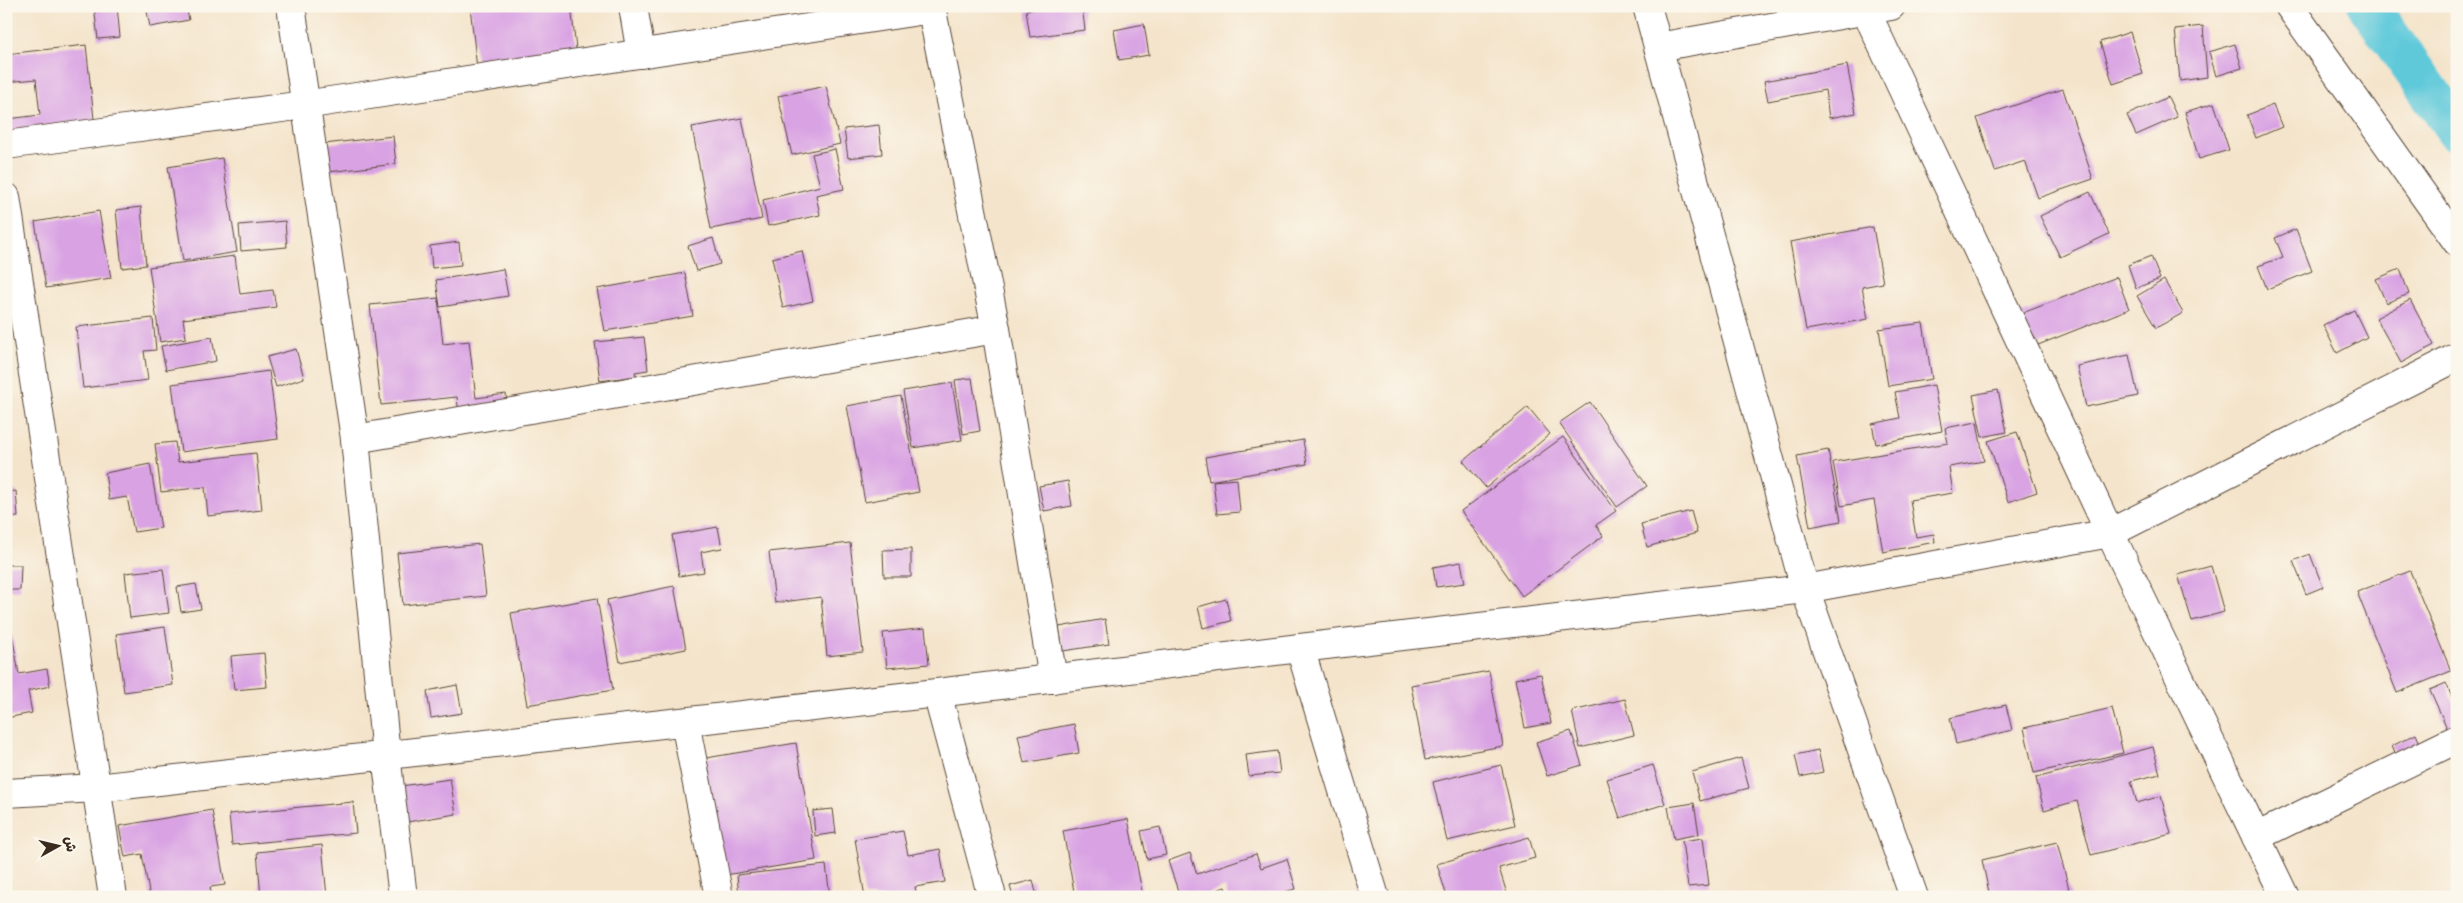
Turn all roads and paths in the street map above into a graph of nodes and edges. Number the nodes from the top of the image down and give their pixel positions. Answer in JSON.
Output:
{"nodes":[{"id":1,"x":291,"y":6,"type":"edge"},
{"id":2,"x":633,"y":6,"type":"edge"},
{"id":3,"x":1647,"y":6,"type":"edge"},
{"id":4,"x":2289,"y":6,"type":"edge"},
{"id":5,"x":932,"y":8,"type":"edge"},
{"id":6,"x":1878,"y":9,"type":"edge"},
{"id":7,"x":1658,"y":47,"type":"junction"},
{"id":8,"x":641,"y":54,"type":"junction"},
{"id":9,"x":304,"y":105,"type":"junction"},
{"id":10,"x":6,"y":145,"type":"edge"},
{"id":11,"x":6,"y":197,"type":"edge"},
{"id":12,"x":2457,"y":242,"type":"edge"},
{"id":13,"x":996,"y":329,"type":"junction"},
{"id":14,"x":2457,"y":357,"type":"edge"},
{"id":15,"x":355,"y":439,"type":"junction"},
{"id":16,"x":2110,"y":533,"type":"junction"},
{"id":17,"x":1805,"y":589,"type":"junction"},
{"id":18,"x":1300,"y":648,"type":"junction"},
{"id":19,"x":1053,"y":679,"type":"junction"},
{"id":20,"x":937,"y":693,"type":"junction"},
{"id":21,"x":685,"y":722,"type":"junction"},
{"id":22,"x":2457,"y":739,"type":"edge"},
{"id":23,"x":386,"y":756,"type":"junction"},
{"id":24,"x":97,"y":788,"type":"junction"},
{"id":25,"x":6,"y":793,"type":"edge"},
{"id":26,"x":2256,"y":837,"type":"junction"},
{"id":27,"x":113,"y":897,"type":"edge"},
{"id":28,"x":403,"y":897,"type":"edge"},
{"id":29,"x":719,"y":897,"type":"edge"},
{"id":30,"x":992,"y":897,"type":"edge"},
{"id":31,"x":1375,"y":897,"type":"edge"},
{"id":32,"x":1914,"y":897,"type":"edge"},
{"id":33,"x":2285,"y":897,"type":"edge"}],
"edges":[{"from":1,"to":9,"type":"street"},
{"from":2,"to":8,"type":"street"},
{"from":3,"to":7,"type":"street"},
{"from":4,"to":12,"type":"street"},
{"from":5,"to":8,"type":"street"},
{"from":5,"to":13,"type":"street"},
{"from":6,"to":7,"type":"street"},
{"from":6,"to":16,"type":"street"},
{"from":7,"to":17,"type":"street"},
{"from":8,"to":9,"type":"street"},
{"from":9,"to":10,"type":"street"},
{"from":9,"to":15,"type":"street"},
{"from":11,"to":24,"type":"street"},
{"from":13,"to":15,"type":"street"},
{"from":13,"to":19,"type":"street"},
{"from":14,"to":16,"type":"street"},
{"from":15,"to":23,"type":"street"},
{"from":16,"to":17,"type":"street"},
{"from":16,"to":26,"type":"street"},
{"from":17,"to":18,"type":"street"},
{"from":17,"to":32,"type":"street"},
{"from":18,"to":19,"type":"street"},
{"from":18,"to":31,"type":"street"},
{"from":19,"to":20,"type":"street"},
{"from":20,"to":21,"type":"street"},
{"from":20,"to":30,"type":"street"},
{"from":21,"to":23,"type":"street"},
{"from":21,"to":29,"type":"street"},
{"from":22,"to":26,"type":"street"},
{"from":23,"to":24,"type":"street"},
{"from":23,"to":28,"type":"street"},
{"from":24,"to":25,"type":"street"},
{"from":24,"to":27,"type":"street"},
{"from":26,"to":33,"type":"street"}]}
